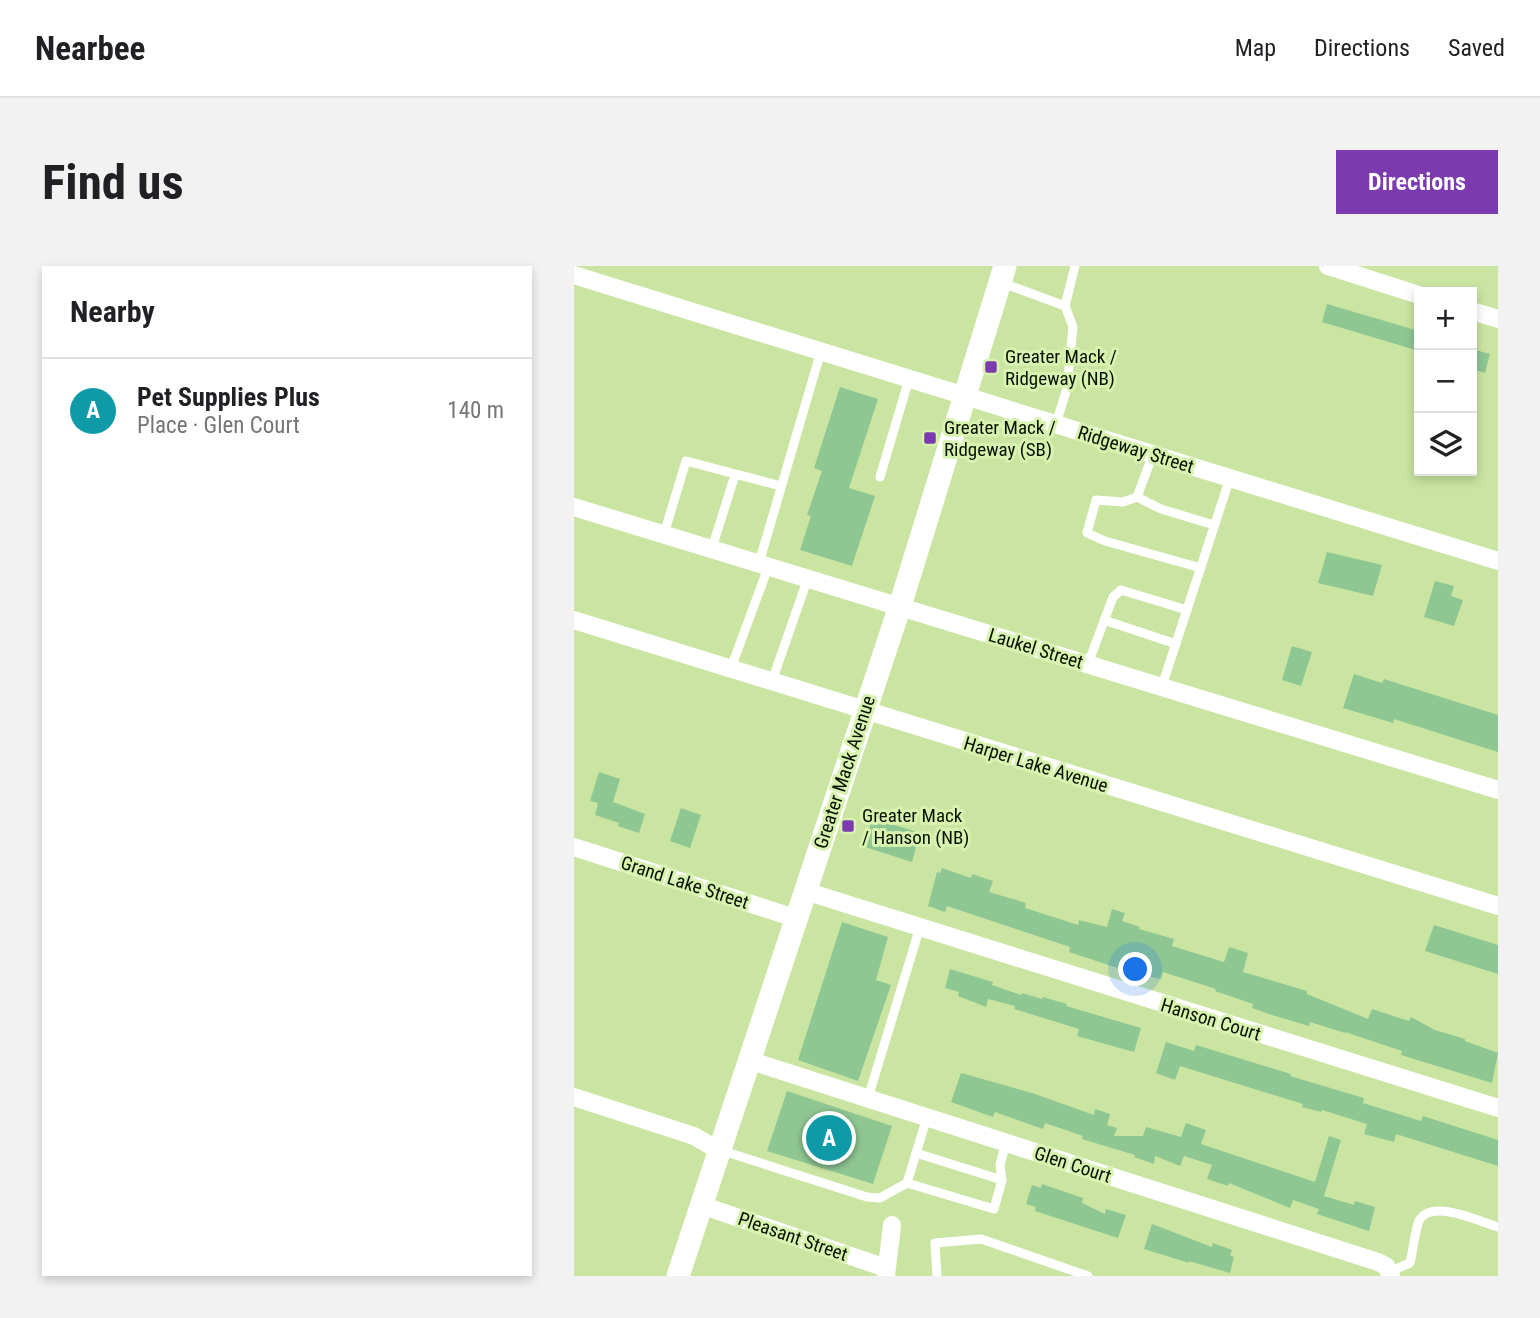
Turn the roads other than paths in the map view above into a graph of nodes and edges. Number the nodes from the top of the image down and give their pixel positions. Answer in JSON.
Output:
{"nodes":[{"id":1,"x":1075,"y":266,"type":"edge"},
{"id":2,"x":1328,"y":266,"type":"edge"},
{"id":3,"x":1003,"y":274,"type":"edge"},
{"id":4,"x":574,"y":275,"type":"edge"},
{"id":5,"x":1414,"y":293,"type":"edge"},
{"id":6,"x":1065,"y":306,"type":"junction"},
{"id":7,"x":1477,"y":313,"type":"edge"},
{"id":8,"x":1498,"y":320,"type":"edge"},
{"id":9,"x":821,"y":351,"type":"junction"},
{"id":10,"x":909,"y":379,"type":"junction"},
{"id":11,"x":965,"y":396,"type":"junction"},
{"id":12,"x":1056,"y":424,"type":"junction"},
{"id":13,"x":1153,"y":454,"type":"junction"},
{"id":14,"x":735,"y":475,"type":"junction"},
{"id":15,"x":880,"y":477,"type":"dead end"},
{"id":16,"x":1230,"y":478,"type":"junction"},
{"id":17,"x":781,"y":486,"type":"junction"},
{"id":18,"x":1137,"y":497,"type":"junction"},
{"id":19,"x":574,"y":507,"type":"edge"},
{"id":20,"x":1214,"y":524,"type":"junction"},
{"id":21,"x":664,"y":534,"type":"junction"},
{"id":22,"x":712,"y":548,"type":"junction"},
{"id":23,"x":1498,"y":561,"type":"edge"},
{"id":24,"x":764,"y":564,"type":"junction"},
{"id":25,"x":1201,"y":568,"type":"junction"},
{"id":26,"x":808,"y":578,"type":"junction"},
{"id":27,"x":900,"y":606,"type":"junction"},
{"id":28,"x":1187,"y":610,"type":"junction"},
{"id":29,"x":574,"y":620,"type":"edge"},
{"id":30,"x":1104,"y":620,"type":"junction"},
{"id":31,"x":1176,"y":644,"type":"junction"},
{"id":32,"x":1088,"y":664,"type":"junction"},
{"id":33,"x":731,"y":668,"type":"junction"},
{"id":34,"x":772,"y":681,"type":"junction"},
{"id":35,"x":1162,"y":686,"type":"junction"},
{"id":36,"x":865,"y":711,"type":"junction"},
{"id":37,"x":1498,"y":790,"type":"edge"},
{"id":38,"x":574,"y":847,"type":"edge"},
{"id":39,"x":805,"y":891,"type":"junction"},
{"id":40,"x":1498,"y":906,"type":"edge"},
{"id":41,"x":795,"y":918,"type":"junction"},
{"id":42,"x":920,"y":927,"type":"junction"},
{"id":43,"x":748,"y":1060,"type":"junction"},
{"id":44,"x":574,"y":1097,"type":"edge"},
{"id":45,"x":868,"y":1098,"type":"junction"},
{"id":46,"x":1498,"y":1108,"type":"edge"},
{"id":47,"x":927,"y":1117,"type":"junction"},
{"id":48,"x":1006,"y":1142,"type":"junction"},
{"id":49,"x":718,"y":1150,"type":"junction"},
{"id":50,"x":916,"y":1153,"type":"junction"},
{"id":51,"x":1002,"y":1180,"type":"junction"},
{"id":52,"x":907,"y":1183,"type":"junction"},
{"id":53,"x":701,"y":1205,"type":"junction"},
{"id":54,"x":892,"y":1225,"type":"dead end"},
{"id":55,"x":1498,"y":1227,"type":"edge"},
{"id":56,"x":886,"y":1272,"type":"edge"},
{"id":57,"x":1391,"y":1274,"type":"edge"},
{"id":58,"x":678,"y":1276,"type":"edge"},
{"id":59,"x":937,"y":1276,"type":"edge"},
{"id":60,"x":1088,"y":1276,"type":"edge"}],
"edges":[{"from":1,"to":6,"type":"lane"},
{"from":2,"to":5,"type":"street"},
{"from":3,"to":6,"type":"lane"},
{"from":3,"to":11,"type":"street","name":"Greater Mack Avenue"},
{"from":4,"to":9,"type":"street","name":"Ridgeway Street"},
{"from":6,"to":12,"type":"lane"},
{"from":7,"to":8,"type":"street"},
{"from":9,"to":10,"type":"street","name":"Ridgeway Street"},
{"from":9,"to":17,"type":"lane"},
{"from":10,"to":11,"type":"street","name":"Ridgeway Street"},
{"from":10,"to":15,"type":"lane"},
{"from":11,"to":12,"type":"street","name":"Ridgeway Street"},
{"from":11,"to":27,"type":"street","name":"Greater Mack Avenue"},
{"from":12,"to":13,"type":"street","name":"Ridgeway Street"},
{"from":13,"to":16,"type":"street","name":"Ridgeway Street"},
{"from":13,"to":18,"type":"lane"},
{"from":14,"to":17,"type":"lane"},
{"from":14,"to":21,"type":"lane"},
{"from":14,"to":22,"type":"lane"},
{"from":16,"to":20,"type":"lane"},
{"from":16,"to":23,"type":"street","name":"Ridgeway Street"},
{"from":17,"to":24,"type":"lane"},
{"from":18,"to":20,"type":"lane"},
{"from":18,"to":25,"type":"lane"},
{"from":19,"to":21,"type":"street","name":"Laukel Street"},
{"from":20,"to":25,"type":"lane"},
{"from":21,"to":22,"type":"street","name":"Laukel Street"},
{"from":22,"to":24,"type":"street","name":"Laukel Street"},
{"from":24,"to":26,"type":"street","name":"Laukel Street"},
{"from":24,"to":33,"type":"lane"},
{"from":25,"to":28,"type":"lane"},
{"from":26,"to":27,"type":"street","name":"Laukel Street"},
{"from":26,"to":34,"type":"lane"},
{"from":27,"to":32,"type":"street","name":"Laukel Street"},
{"from":27,"to":36,"type":"street","name":"Greater Mack Avenue"},
{"from":28,"to":30,"type":"lane"},
{"from":28,"to":31,"type":"lane"},
{"from":29,"to":33,"type":"street","name":"Harper Lake Avenue"},
{"from":30,"to":31,"type":"lane"},
{"from":30,"to":32,"type":"lane"},
{"from":31,"to":35,"type":"lane"},
{"from":32,"to":35,"type":"street","name":"Laukel Street"},
{"from":33,"to":34,"type":"street","name":"Harper Lake Avenue"},
{"from":34,"to":36,"type":"street","name":"Harper Lake Avenue"},
{"from":35,"to":37,"type":"street","name":"Laukel Street"},
{"from":36,"to":39,"type":"street","name":"Greater Mack Avenue"},
{"from":36,"to":40,"type":"street","name":"Harper Lake Avenue"},
{"from":38,"to":41,"type":"street","name":"Grand Lake Street"},
{"from":39,"to":41,"type":"street","name":"Greater Mack Avenue"},
{"from":39,"to":42,"type":"street","name":"Hanson Court"},
{"from":41,"to":43,"type":"street","name":"Greater Mack Avenue"},
{"from":42,"to":45,"type":"lane"},
{"from":42,"to":46,"type":"street","name":"Hanson Court"},
{"from":43,"to":45,"type":"street","name":"Glen Court"},
{"from":43,"to":49,"type":"street","name":"Greater Mack Avenue"},
{"from":44,"to":49,"type":"street"},
{"from":45,"to":47,"type":"street","name":"Glen Court"},
{"from":47,"to":48,"type":"street","name":"Glen Court"},
{"from":47,"to":50,"type":"lane"},
{"from":48,"to":51,"type":"lane"},
{"from":48,"to":57,"type":"street","name":"Glen Court"},
{"from":49,"to":52,"type":"lane"},
{"from":49,"to":53,"type":"street","name":"Greater Mack Avenue"},
{"from":50,"to":51,"type":"lane"},
{"from":50,"to":52,"type":"lane"},
{"from":51,"to":52,"type":"lane"},
{"from":53,"to":56,"type":"street","name":"Pleasant Street"},
{"from":53,"to":58,"type":"street","name":"Greater Mack Avenue"},
{"from":54,"to":56,"type":"street"},
{"from":55,"to":57,"type":"lane"},
{"from":59,"to":60,"type":"lane"}]}
